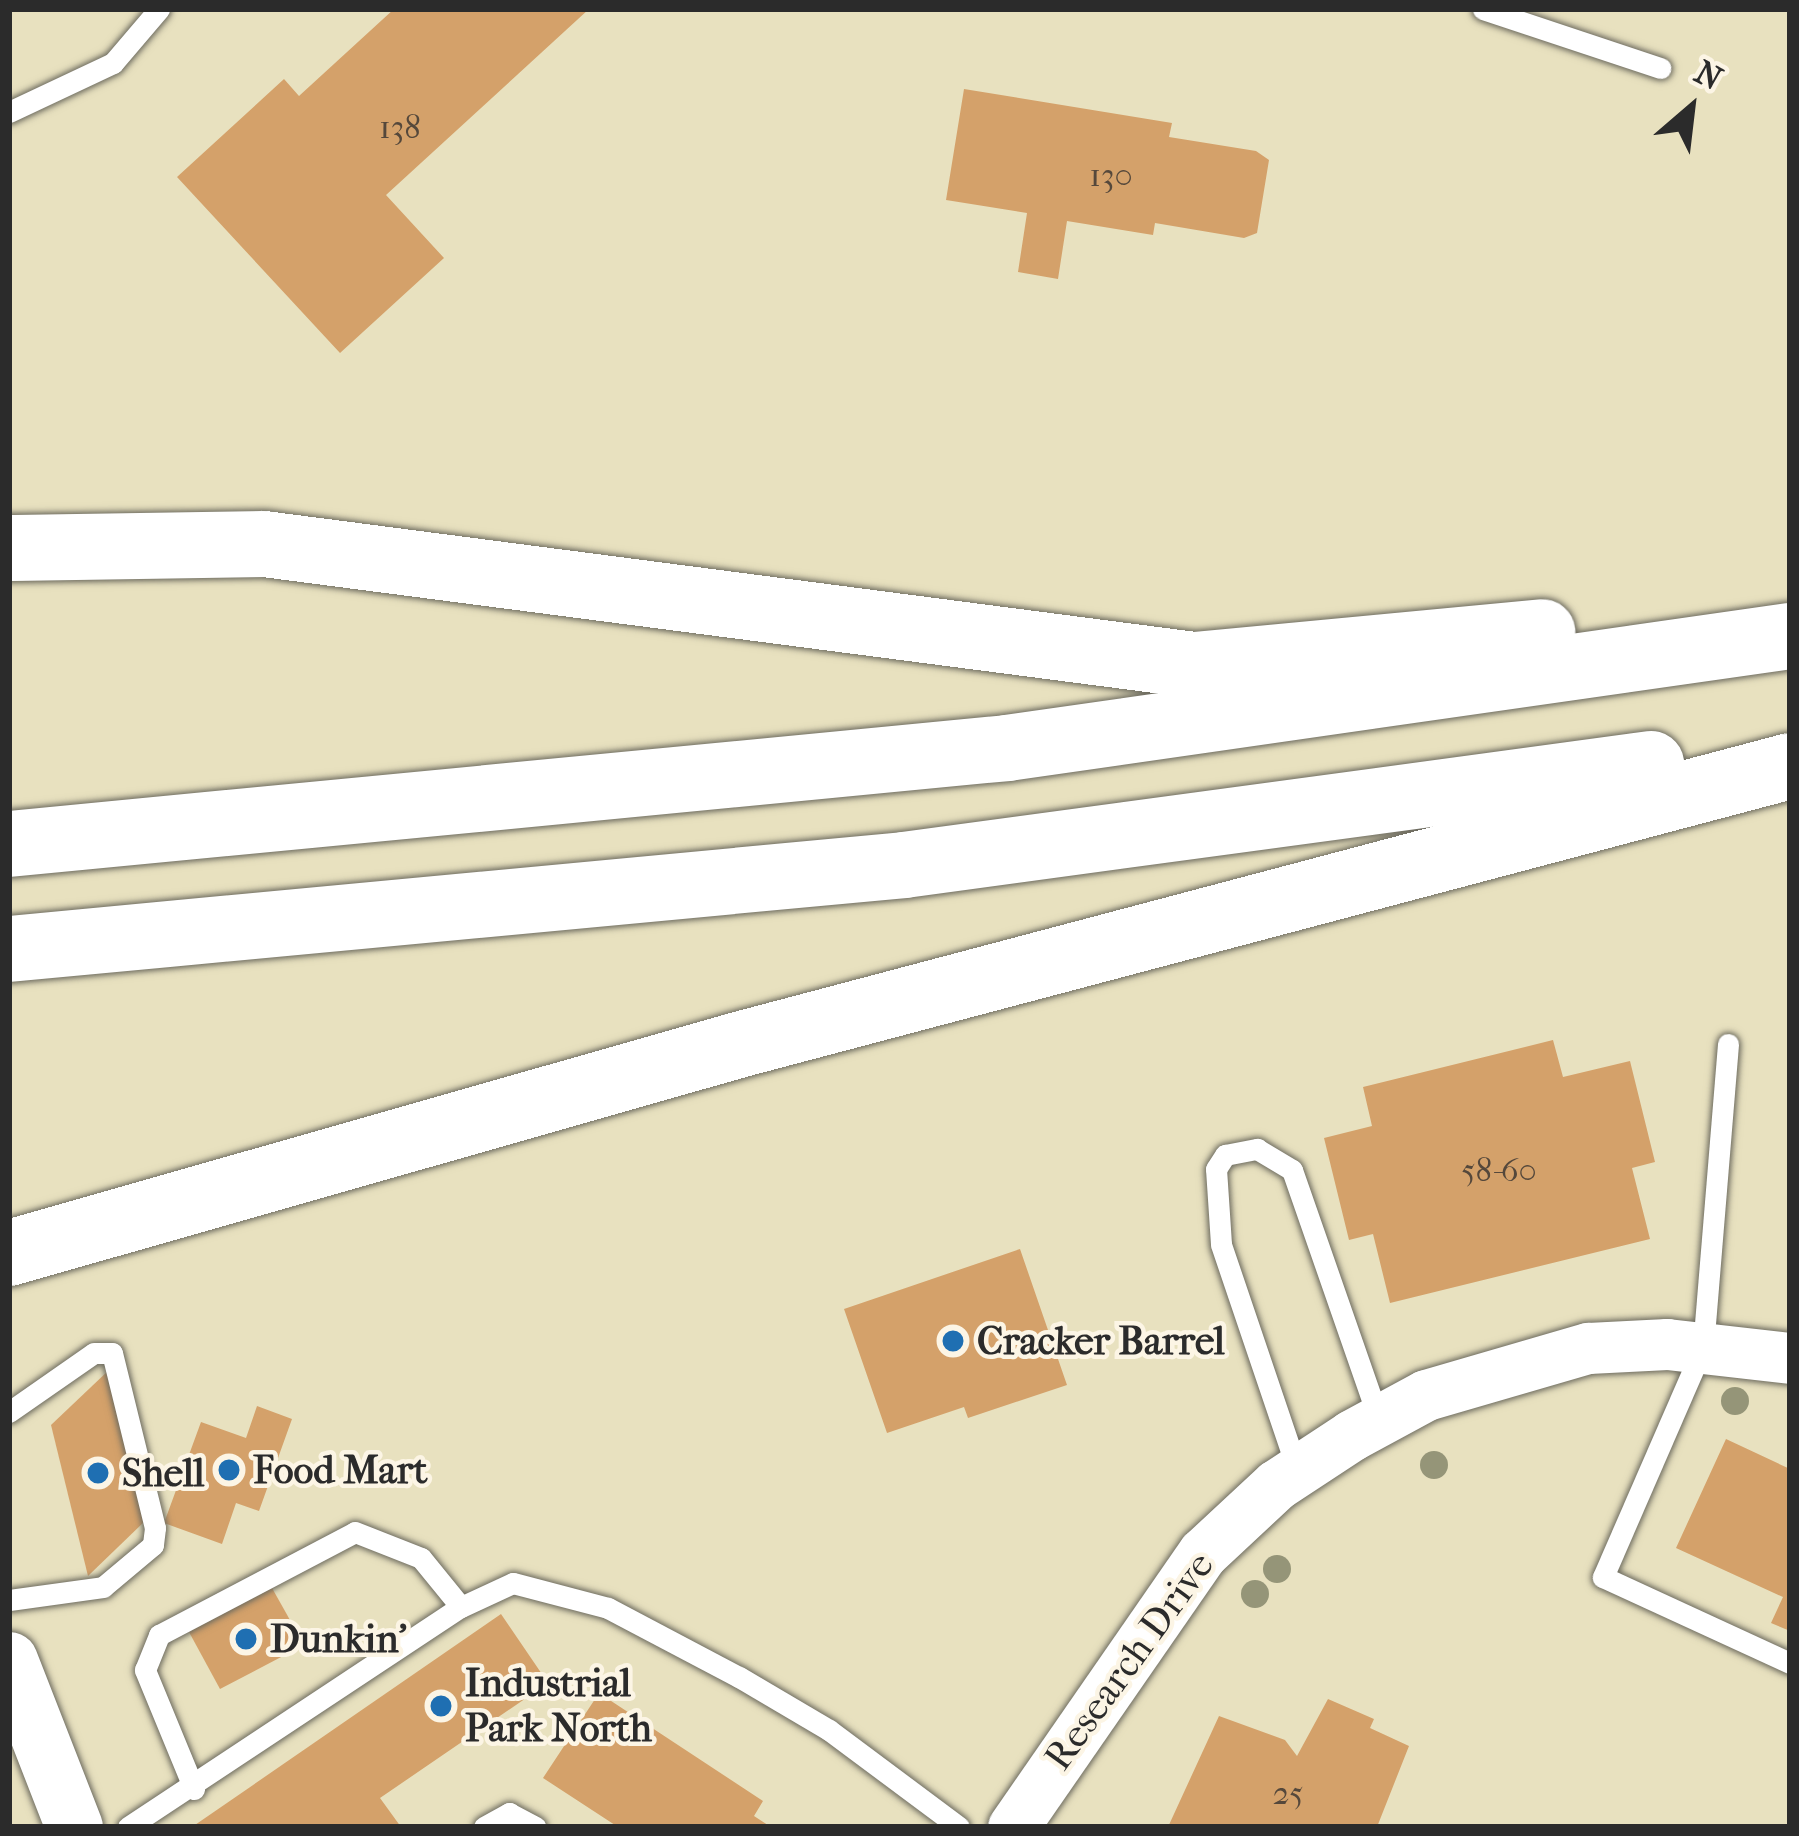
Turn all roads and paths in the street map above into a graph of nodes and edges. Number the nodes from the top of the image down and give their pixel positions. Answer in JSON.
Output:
{"nodes":[{"id":1,"x":159,"y":9,"type":"edge"},
{"id":2,"x":1483,"y":9,"type":"edge"},
{"id":3,"x":1660,"y":68,"type":"dead end"},
{"id":4,"x":9,"y":112,"type":"edge"},
{"id":5,"x":9,"y":548,"type":"edge"},
{"id":6,"x":1790,"y":604,"type":"edge"},
{"id":7,"x":1790,"y":636,"type":"edge"},
{"id":8,"x":1790,"y":742,"type":"edge"},
{"id":9,"x":1790,"y":766,"type":"edge"},
{"id":10,"x":9,"y":844,"type":"edge"},
{"id":11,"x":25,"y":948,"type":"edge"},
{"id":12,"x":1728,"y":1044,"type":"dead end"},
{"id":13,"x":9,"y":1253,"type":"edge"},
{"id":14,"x":1703,"y":1347,"type":"junction"},
{"id":15,"x":1790,"y":1358,"type":"edge"},
{"id":16,"x":9,"y":1412,"type":"edge"},
{"id":17,"x":1379,"y":1420,"type":"junction"},
{"id":18,"x":1297,"y":1469,"type":"junction"},
{"id":19,"x":9,"y":1600,"type":"edge"},
{"id":20,"x":460,"y":1606,"type":"junction"},
{"id":21,"x":9,"y":1660,"type":"edge"},
{"id":22,"x":1790,"y":1663,"type":"edge"},
{"id":23,"x":21,"y":1731,"type":"edge"},
{"id":24,"x":194,"y":1789,"type":"junction"},
{"id":25,"x":74,"y":1827,"type":"edge"},
{"id":26,"x":128,"y":1827,"type":"edge"},
{"id":27,"x":484,"y":1827,"type":"edge"},
{"id":28,"x":535,"y":1827,"type":"edge"},
{"id":29,"x":959,"y":1827,"type":"edge"},
{"id":30,"x":1012,"y":1827,"type":"edge"}],
"edges":[{"from":1,"to":4,"type":"lane"},
{"from":2,"to":3,"type":"lane"},
{"from":5,"to":6,"type":"highway"},
{"from":7,"to":10,"type":"highway"},
{"from":8,"to":11,"type":"highway"},
{"from":9,"to":13,"type":"highway"},
{"from":12,"to":14,"type":"lane"},
{"from":14,"to":15,"type":"street","name":"Research Drive"},
{"from":14,"to":17,"type":"street","name":"Research Drive"},
{"from":14,"to":22,"type":"lane"},
{"from":16,"to":19,"type":"lane"},
{"from":17,"to":18,"type":"street","name":"Research Drive"},
{"from":17,"to":18,"type":"lane"},
{"from":18,"to":30,"type":"street","name":"Research Drive"},
{"from":20,"to":24,"type":"lane"},
{"from":20,"to":24,"type":"lane"},
{"from":20,"to":29,"type":"lane"},
{"from":21,"to":23,"type":"main road"},
{"from":23,"to":25,"type":"main road"},
{"from":24,"to":26,"type":"lane"},
{"from":27,"to":28,"type":"lane"}]}
